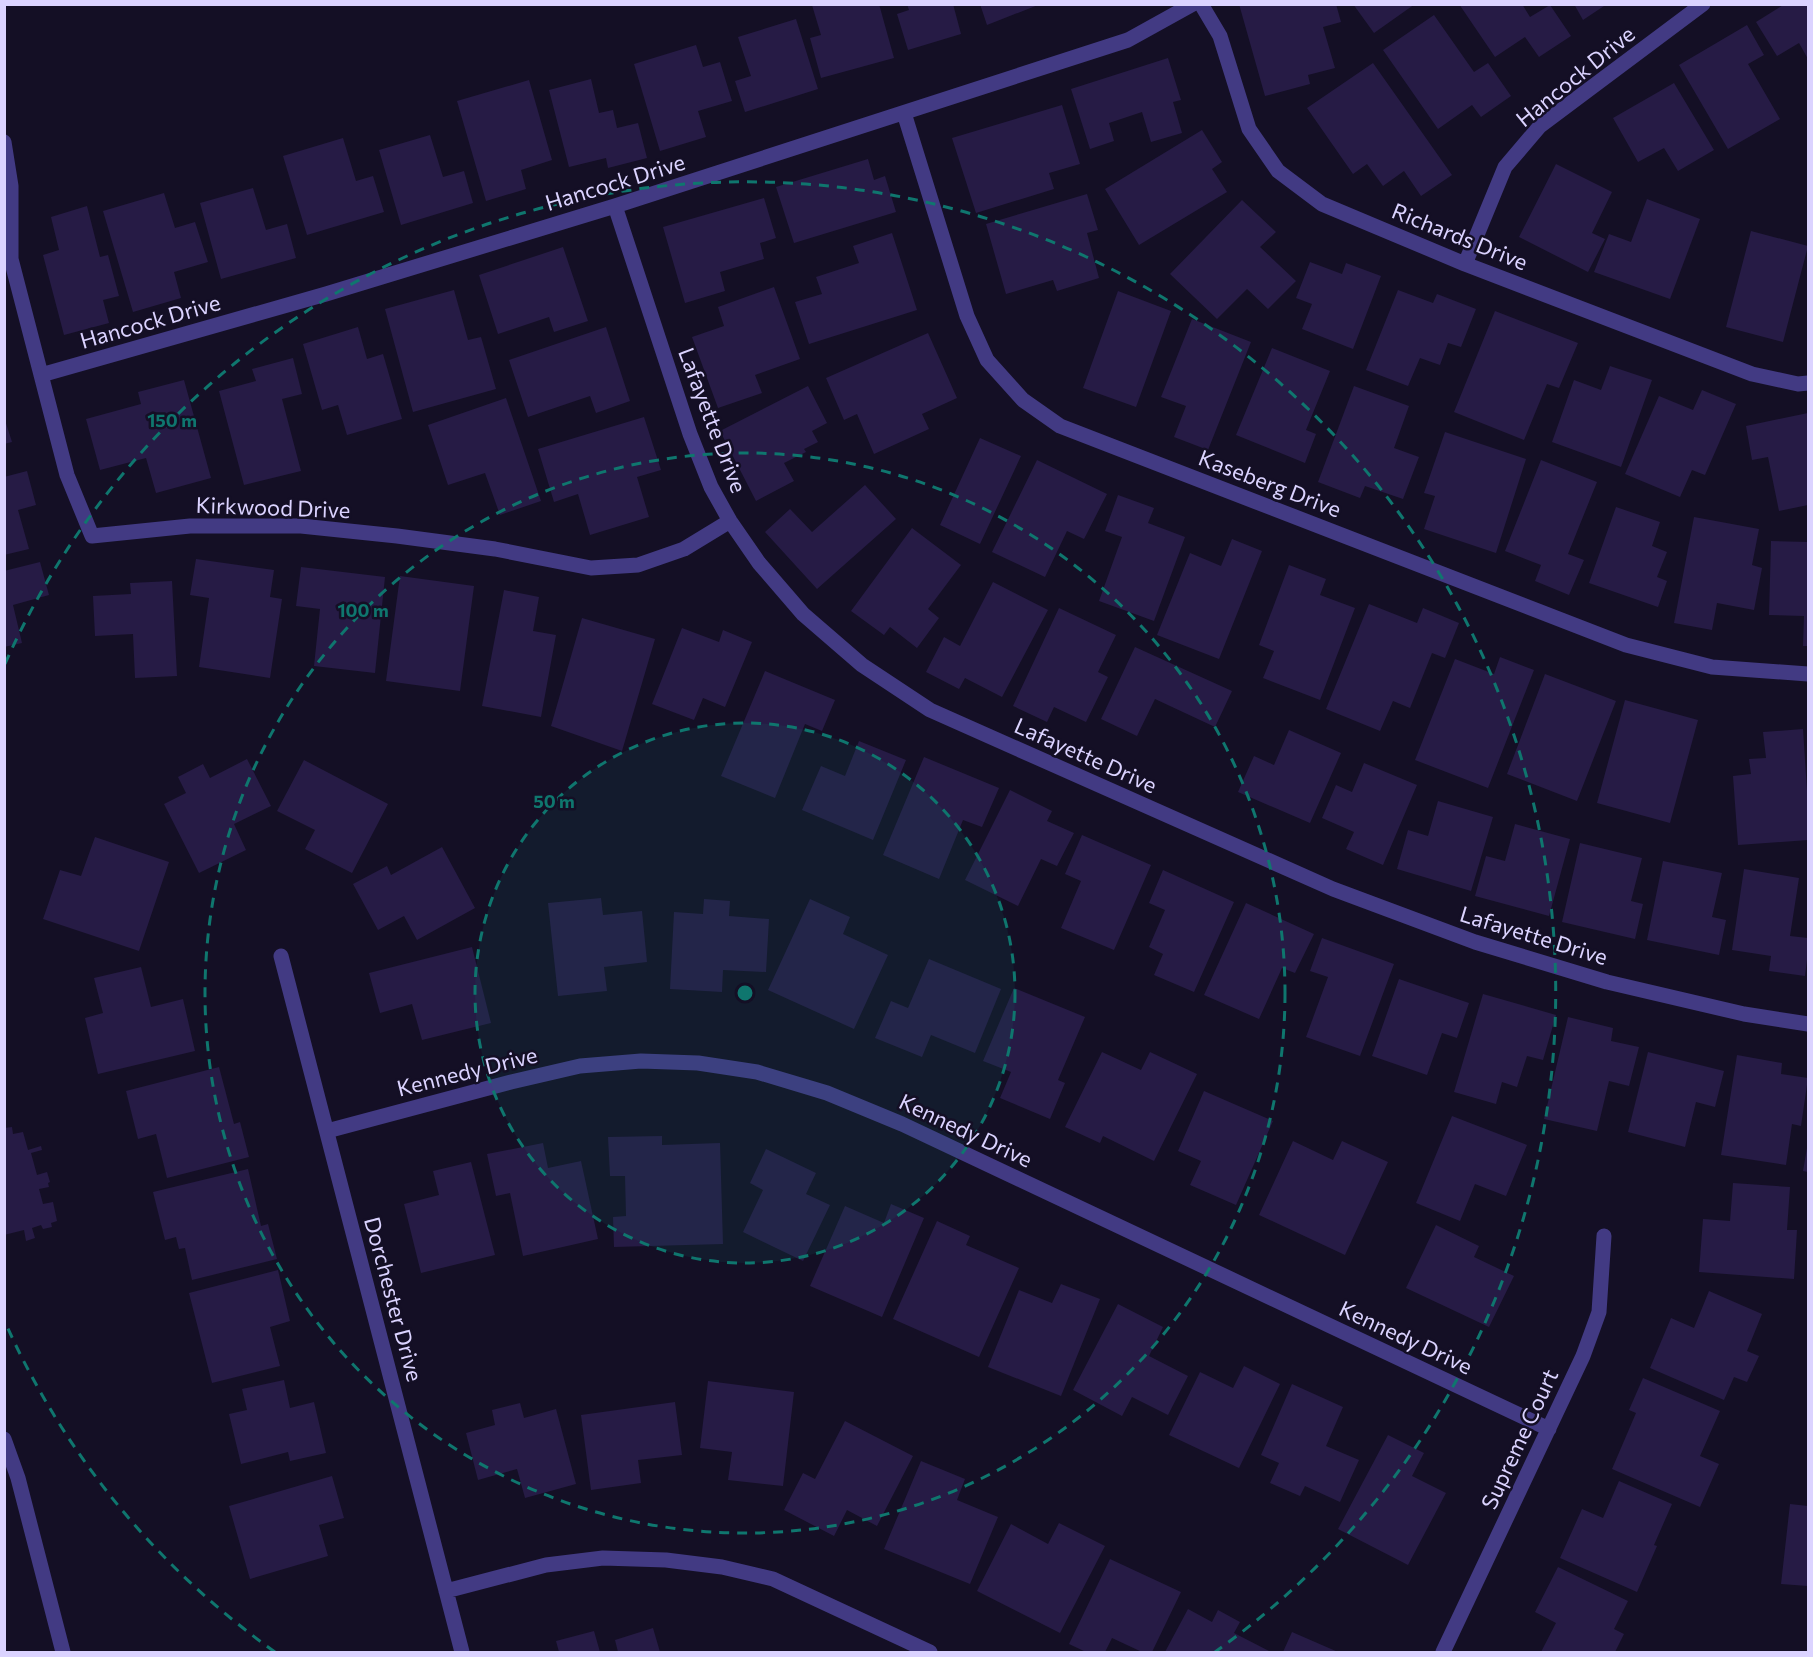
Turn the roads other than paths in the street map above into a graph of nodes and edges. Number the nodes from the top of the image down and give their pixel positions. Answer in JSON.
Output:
{"nodes":[{"id":1,"x":1193,"y":4,"type":"edge"},
{"id":2,"x":1201,"y":4,"type":"edge"},
{"id":3,"x":1703,"y":4,"type":"edge"},
{"id":4,"x":904,"y":113,"type":"junction"},
{"id":5,"x":4,"y":142,"type":"edge"},
{"id":6,"x":615,"y":206,"type":"junction"},
{"id":7,"x":1464,"y":264,"type":"junction"},
{"id":8,"x":41,"y":375,"type":"junction"},
{"id":9,"x":1809,"y":383,"type":"edge"},
{"id":10,"x":730,"y":521,"type":"junction"},
{"id":11,"x":1809,"y":674,"type":"edge"},
{"id":12,"x":281,"y":956,"type":"dead end"},
{"id":13,"x":1809,"y":1024,"type":"edge"},
{"id":14,"x":327,"y":1131,"type":"junction"},
{"id":15,"x":1604,"y":1236,"type":"dead end"},
{"id":16,"x":1549,"y":1429,"type":"junction"},
{"id":17,"x":4,"y":1439,"type":"edge"},
{"id":18,"x":446,"y":1591,"type":"junction"},
{"id":19,"x":63,"y":1653,"type":"edge"},
{"id":20,"x":462,"y":1653,"type":"edge"},
{"id":21,"x":930,"y":1653,"type":"edge"},
{"id":22,"x":1443,"y":1653,"type":"edge"}],
"edges":[{"from":1,"to":4,"type":"street","name":"Hancock Drive"},
{"from":2,"to":7,"type":"street","name":"Richards Drive"},
{"from":3,"to":7,"type":"street","name":"Hancock Drive"},
{"from":4,"to":6,"type":"street","name":"Hancock Drive"},
{"from":4,"to":11,"type":"street","name":"Kaseberg Drive"},
{"from":5,"to":8,"type":"street","name":"Kirkwood Drive"},
{"from":6,"to":8,"type":"street","name":"Hancock Drive"},
{"from":6,"to":10,"type":"street","name":"Lafayette Drive"},
{"from":7,"to":9,"type":"street","name":"Richards Drive"},
{"from":8,"to":10,"type":"street","name":"Kirkwood Drive"},
{"from":10,"to":13,"type":"street","name":"Lafayette Drive"},
{"from":12,"to":14,"type":"street","name":"Dorchester Drive"},
{"from":14,"to":16,"type":"street","name":"Kennedy Drive"},
{"from":14,"to":18,"type":"street","name":"Dorchester Drive"},
{"from":15,"to":16,"type":"street","name":"Supreme Court"},
{"from":16,"to":22,"type":"street","name":"Supreme Court"},
{"from":17,"to":19,"type":"street"},
{"from":18,"to":20,"type":"street","name":"Dorchester Drive"},
{"from":18,"to":21,"type":"street"}]}
